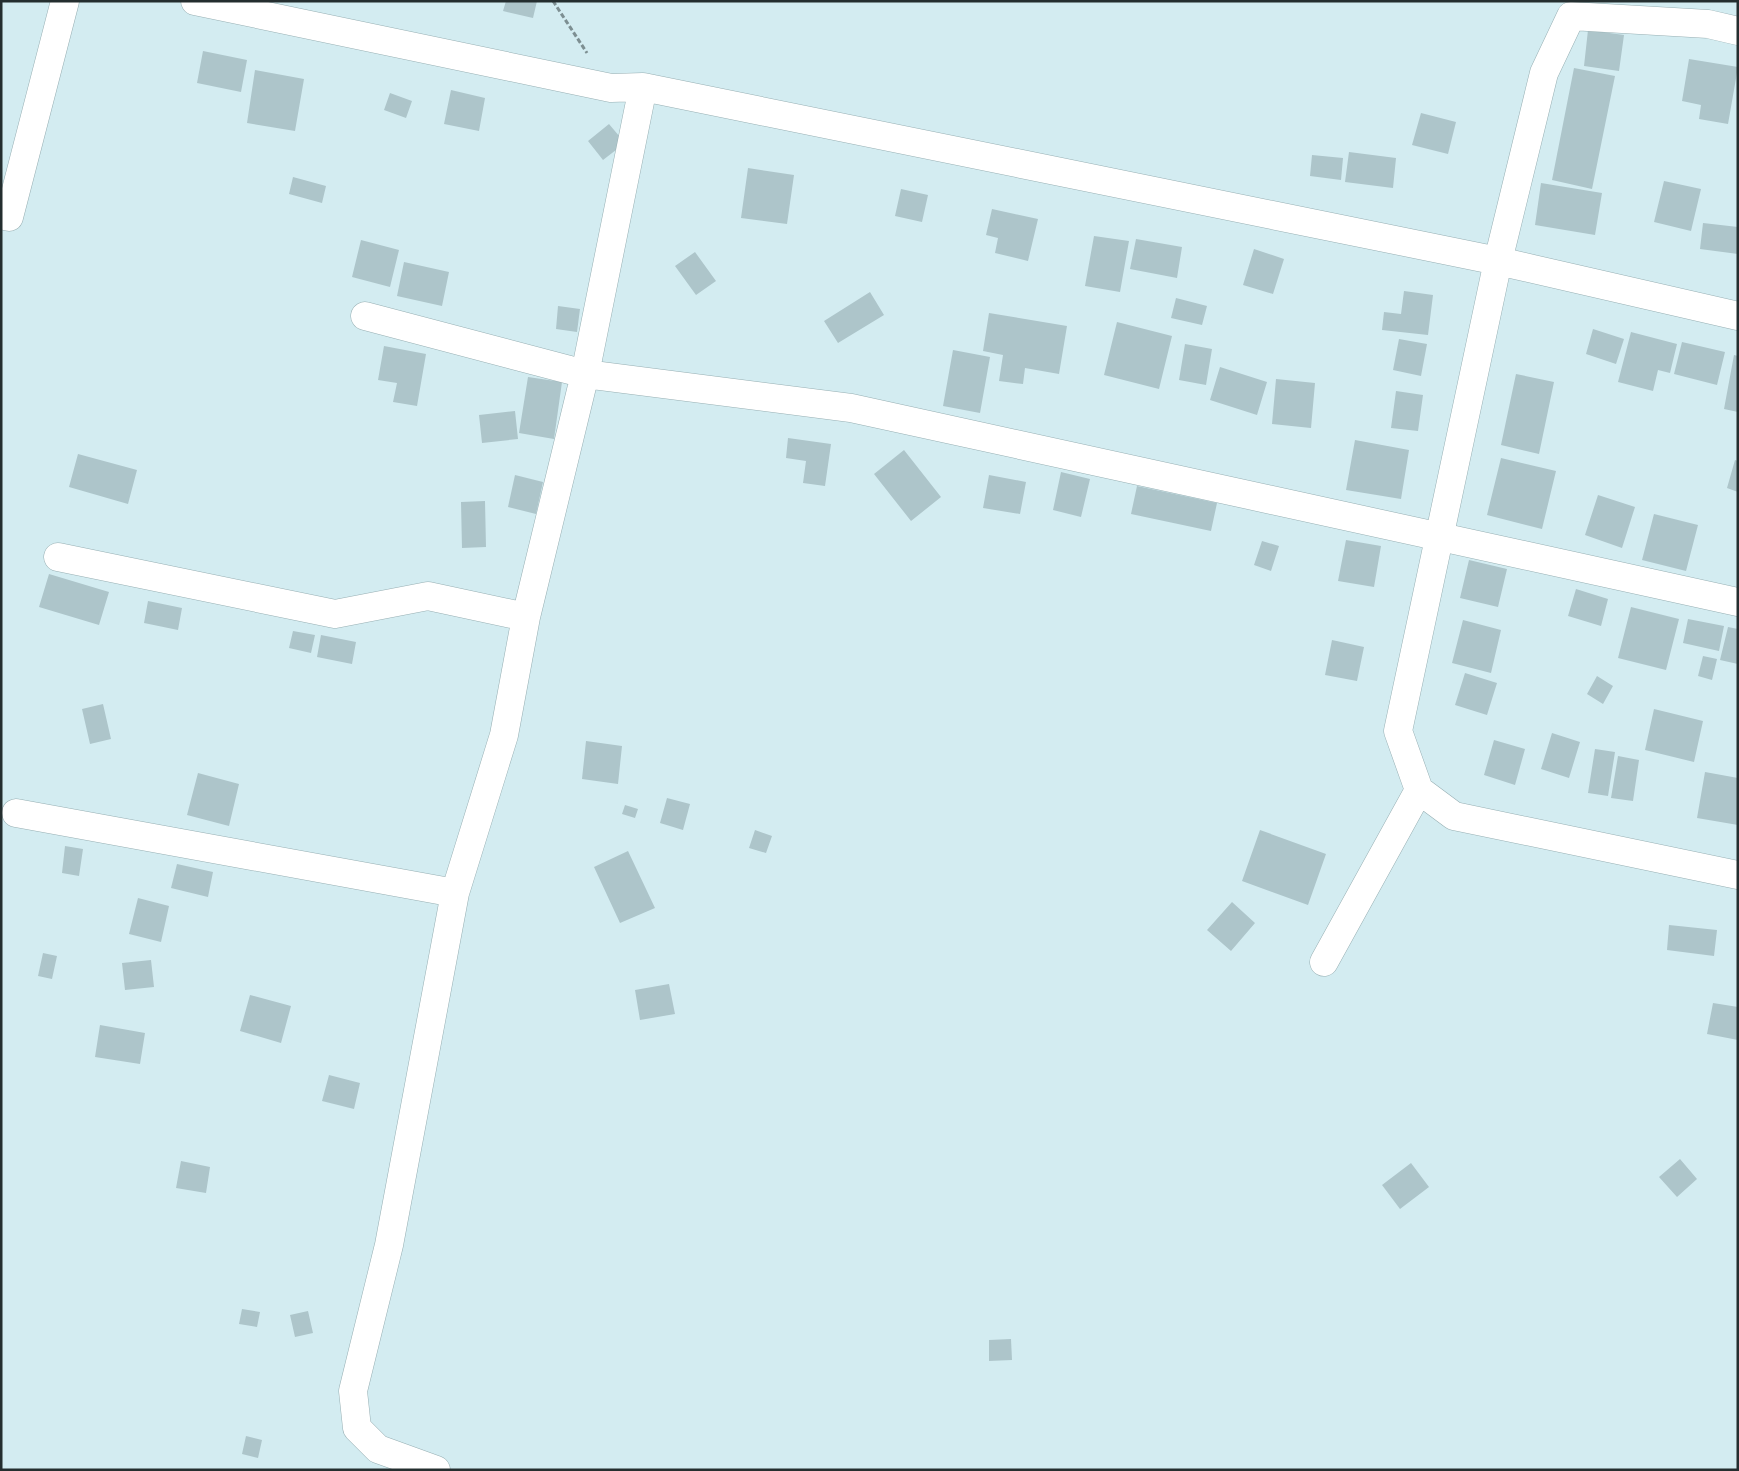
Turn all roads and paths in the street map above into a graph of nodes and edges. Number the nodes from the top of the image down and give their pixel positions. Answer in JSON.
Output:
{"nodes":[{"id":1,"x":65,"y":1,"type":"edge"},
{"id":2,"x":195,"y":1,"type":"edge"},
{"id":3,"x":553,"y":1,"type":"edge"},
{"id":4,"x":1738,"y":31,"type":"edge"},
{"id":5,"x":643,"y":87,"type":"junction"},
{"id":6,"x":611,"y":88,"type":"junction"},
{"id":7,"x":1,"y":215,"type":"edge"},
{"id":8,"x":1498,"y":260,"type":"junction"},
{"id":9,"x":365,"y":316,"type":"dead end"},
{"id":10,"x":1738,"y":316,"type":"edge"},
{"id":11,"x":585,"y":374,"type":"junction"},
{"id":12,"x":1439,"y":536,"type":"junction"},
{"id":13,"x":58,"y":557,"type":"dead end"},
{"id":14,"x":1738,"y":602,"type":"edge"},
{"id":15,"x":526,"y":617,"type":"junction"},
{"id":16,"x":1419,"y":790,"type":"junction"},
{"id":17,"x":16,"y":813,"type":"dead end"},
{"id":18,"x":1738,"y":875,"type":"edge"},
{"id":19,"x":455,"y":893,"type":"junction"},
{"id":20,"x":1324,"y":962,"type":"dead end"},
{"id":21,"x":436,"y":1470,"type":"edge"}],
"edges":[{"from":1,"to":7,"type":"street"},
{"from":2,"to":6,"type":"street"},
{"from":3,"to":6,"type":"path"},
{"from":4,"to":8,"type":"street"},
{"from":5,"to":6,"type":"street"},
{"from":5,"to":8,"type":"street"},
{"from":5,"to":11,"type":"street"},
{"from":8,"to":10,"type":"street"},
{"from":8,"to":12,"type":"street"},
{"from":9,"to":11,"type":"street"},
{"from":11,"to":12,"type":"street"},
{"from":11,"to":15,"type":"street"},
{"from":12,"to":14,"type":"street"},
{"from":12,"to":16,"type":"street"},
{"from":13,"to":15,"type":"street"},
{"from":15,"to":19,"type":"street"},
{"from":16,"to":18,"type":"street"},
{"from":16,"to":20,"type":"street"},
{"from":17,"to":19,"type":"street"},
{"from":19,"to":21,"type":"street"}]}
